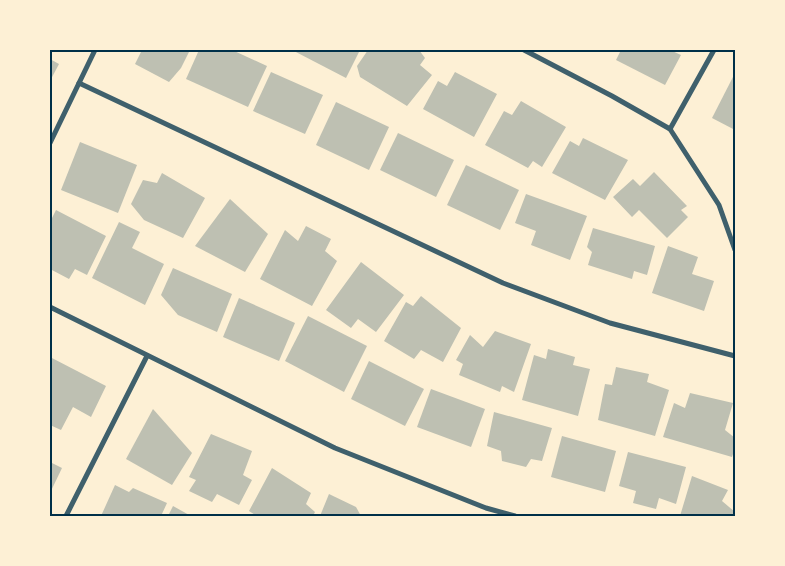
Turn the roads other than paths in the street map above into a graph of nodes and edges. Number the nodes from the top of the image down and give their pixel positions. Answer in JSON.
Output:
{"nodes":[{"id":1,"x":95,"y":50,"type":"edge"},
{"id":2,"x":524,"y":50,"type":"edge"},
{"id":3,"x":714,"y":50,"type":"edge"},
{"id":4,"x":79,"y":83,"type":"junction"},
{"id":5,"x":670,"y":130,"type":"junction"},
{"id":6,"x":50,"y":143,"type":"edge"},
{"id":7,"x":735,"y":250,"type":"edge"},
{"id":8,"x":50,"y":308,"type":"edge"},
{"id":9,"x":147,"y":356,"type":"junction"},
{"id":10,"x":735,"y":356,"type":"edge"},
{"id":11,"x":66,"y":516,"type":"edge"},
{"id":12,"x":515,"y":516,"type":"edge"}],
"edges":[{"from":1,"to":4,"type":"street"},
{"from":2,"to":5,"type":"street"},
{"from":3,"to":5,"type":"street"},
{"from":4,"to":6,"type":"street"},
{"from":4,"to":10,"type":"street"},
{"from":5,"to":7,"type":"street"},
{"from":8,"to":9,"type":"street"},
{"from":9,"to":11,"type":"street"},
{"from":9,"to":12,"type":"street"}]}
